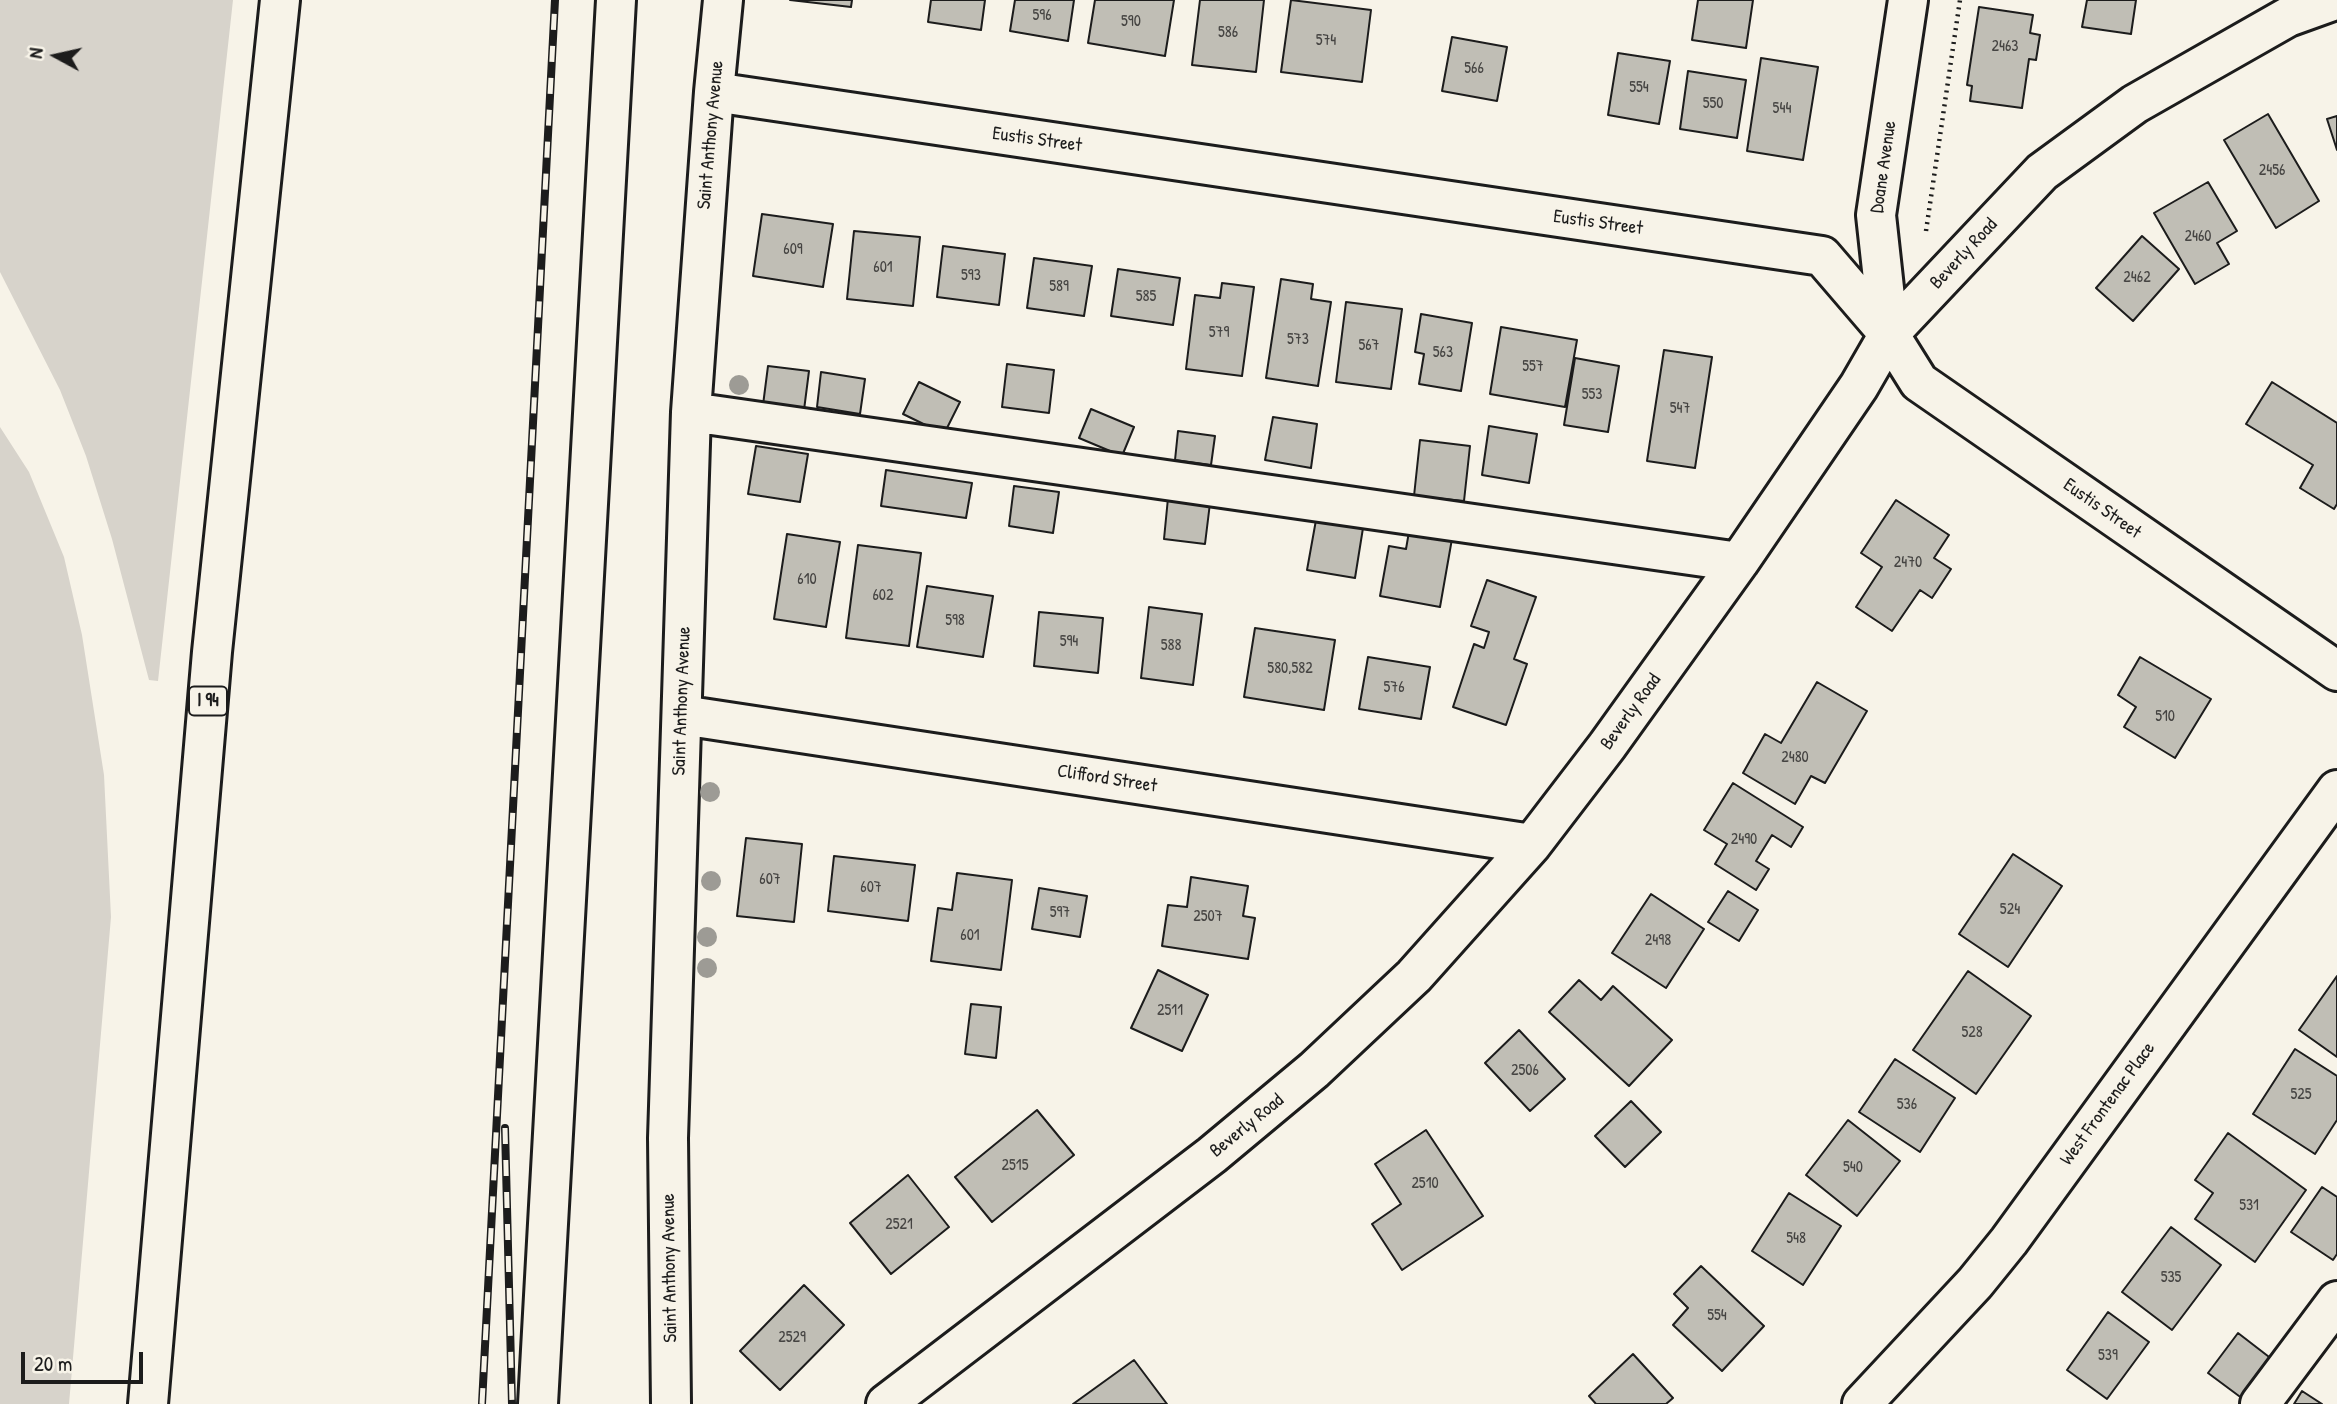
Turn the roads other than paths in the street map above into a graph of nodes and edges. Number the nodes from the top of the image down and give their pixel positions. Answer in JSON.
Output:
{"nodes":[{"id":1,"x":280,"y":0,"type":"edge"},
{"id":2,"x":616,"y":0,"type":"edge"},
{"id":3,"x":723,"y":0,"type":"edge"},
{"id":4,"x":1908,"y":0,"type":"edge"},
{"id":5,"x":2335,"y":0,"type":"edge"},
{"id":6,"x":714,"y":92,"type":"junction"},
{"id":7,"x":1889,"y":334,"type":"junction"},
{"id":8,"x":691,"y":412,"type":"junction"},
{"id":9,"x":1739,"y":562,"type":"junction"},
{"id":10,"x":2337,"y":671,"type":"edge"},
{"id":11,"x":682,"y":715,"type":"junction"},
{"id":12,"x":2337,"y":790,"type":"edge"},
{"id":13,"x":1532,"y":844,"type":"junction"},
{"id":14,"x":2337,"y":1301,"type":"edge"},
{"id":15,"x":148,"y":1404,"type":"edge"},
{"id":16,"x":538,"y":1404,"type":"edge"},
{"id":17,"x":671,"y":1404,"type":"edge"},
{"id":18,"x":886,"y":1404,"type":"edge"},
{"id":19,"x":1863,"y":1404,"type":"edge"},
{"id":20,"x":2260,"y":1404,"type":"edge"}],
"edges":[{"from":1,"to":15,"type":"main road","number":"I 94"},
{"from":2,"to":16,"type":"main road"},
{"from":3,"to":6,"type":"main road","name":"Saint Anthony Avenue"},
{"from":4,"to":7,"type":"main road","name":"Doane Avenue"},
{"from":5,"to":7,"type":"main road","name":"Beverly Road"},
{"from":6,"to":7,"type":"main road","name":"Eustis Street"},
{"from":6,"to":8,"type":"main road","name":"Saint Anthony Avenue"},
{"from":7,"to":9,"type":"main road","name":"Beverly Road"},
{"from":7,"to":10,"type":"main road","name":"Eustis Street"},
{"from":8,"to":9,"type":"main road"},
{"from":8,"to":11,"type":"main road","name":"Saint Anthony Avenue"},
{"from":9,"to":13,"type":"main road","name":"Beverly Road"},
{"from":11,"to":13,"type":"main road","name":"Clifford Street"},
{"from":11,"to":17,"type":"main road","name":"Saint Anthony Avenue"},
{"from":12,"to":19,"type":"main road","name":"West Frontenac Place"},
{"from":13,"to":18,"type":"main road","name":"Beverly Road"},
{"from":14,"to":20,"type":"main road"}]}
